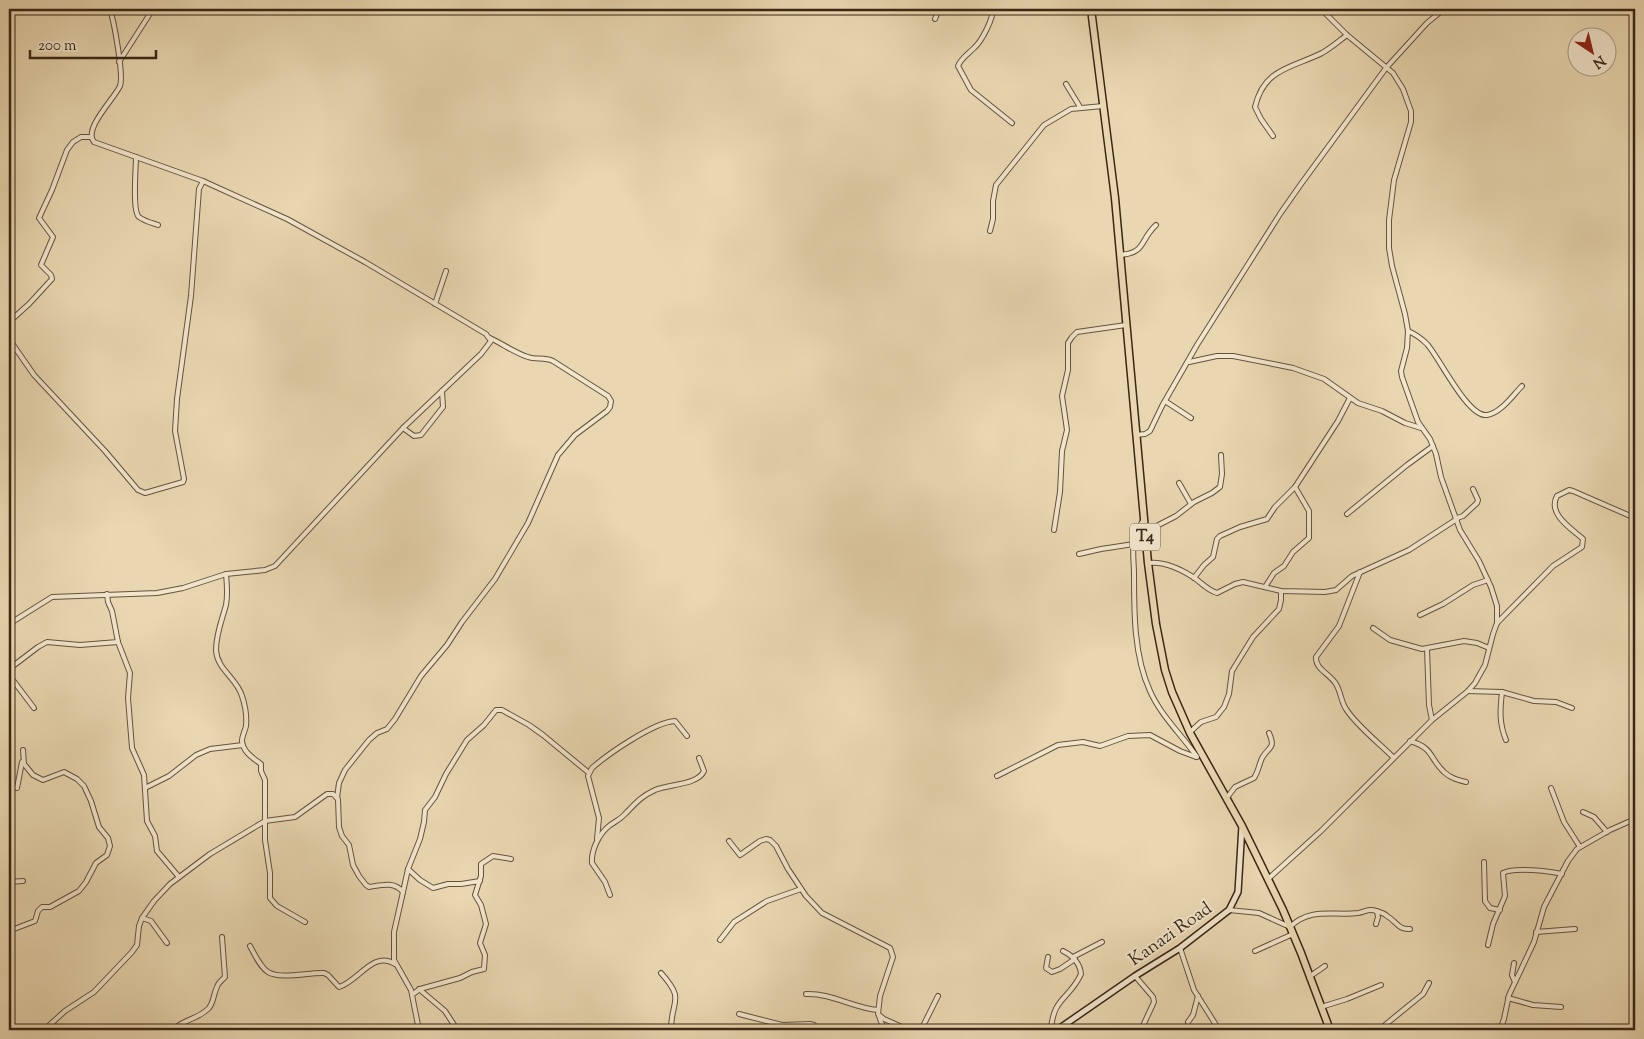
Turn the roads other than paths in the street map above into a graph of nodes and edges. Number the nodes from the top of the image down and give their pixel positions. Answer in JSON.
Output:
{"nodes":[{"id":1,"x":110,"y":9,"type":"edge"},
{"id":2,"x":153,"y":9,"type":"edge"},
{"id":3,"x":939,"y":9,"type":"edge"},
{"id":4,"x":993,"y":9,"type":"edge"},
{"id":5,"x":1092,"y":9,"type":"edge"},
{"id":6,"x":1321,"y":9,"type":"edge"},
{"id":7,"x":1443,"y":9,"type":"edge"},
{"id":8,"x":935,"y":19,"type":"dead end"},
{"id":9,"x":1347,"y":35,"type":"junction"},
{"id":10,"x":119,"y":62,"type":"junction"},
{"id":11,"x":1386,"y":68,"type":"junction"},
{"id":12,"x":1066,"y":84,"type":"dead end"},
{"id":13,"x":1103,"y":106,"type":"junction"},
{"id":14,"x":1080,"y":108,"type":"junction"},
{"id":15,"x":1012,"y":123,"type":"dead end"},
{"id":16,"x":1273,"y":136,"type":"dead end"},
{"id":17,"x":90,"y":137,"type":"junction"},
{"id":18,"x":136,"y":157,"type":"junction"},
{"id":19,"x":203,"y":181,"type":"junction"},
{"id":20,"x":158,"y":225,"type":"dead end"},
{"id":21,"x":1156,"y":225,"type":"dead end"},
{"id":22,"x":990,"y":231,"type":"dead end"},
{"id":23,"x":1120,"y":255,"type":"junction"},
{"id":24,"x":446,"y":271,"type":"dead end"},
{"id":25,"x":436,"y":304,"type":"junction"},
{"id":26,"x":9,"y":322,"type":"edge"},
{"id":27,"x":1126,"y":325,"type":"junction"},
{"id":28,"x":1408,"y":331,"type":"junction"},
{"id":29,"x":489,"y":337,"type":"junction"},
{"id":30,"x":9,"y":339,"type":"edge"},
{"id":31,"x":1189,"y":362,"type":"junction"},
{"id":32,"x":1522,"y":386,"type":"dead end"},
{"id":33,"x":442,"y":391,"type":"junction"},
{"id":34,"x":1350,"y":398,"type":"junction"},
{"id":35,"x":1165,"y":401,"type":"junction"},
{"id":36,"x":1191,"y":418,"type":"dead end"},
{"id":37,"x":403,"y":428,"type":"junction"},
{"id":38,"x":1422,"y":429,"type":"junction"},
{"id":39,"x":1136,"y":435,"type":"junction"},
{"id":40,"x":1433,"y":446,"type":"junction"},
{"id":41,"x":1221,"y":455,"type":"dead end"},
{"id":42,"x":1178,"y":483,"type":"dead end"},
{"id":43,"x":1295,"y":487,"type":"junction"},
{"id":44,"x":1474,"y":489,"type":"dead end"},
{"id":45,"x":1191,"y":504,"type":"junction"},
{"id":46,"x":1347,"y":514,"type":"dead end"},
{"id":47,"x":1457,"y":518,"type":"junction"},
{"id":48,"x":1635,"y":518,"type":"edge"},
{"id":49,"x":1144,"y":519,"type":"junction"},
{"id":50,"x":1054,"y":530,"type":"dead end"},
{"id":51,"x":1145,"y":532,"type":"junction"},
{"id":52,"x":1134,"y":544,"type":"junction"},
{"id":53,"x":1079,"y":554,"type":"dead end"},
{"id":54,"x":1148,"y":563,"type":"junction"},
{"id":55,"x":1360,"y":572,"type":"junction"},
{"id":56,"x":226,"y":574,"type":"junction"},
{"id":57,"x":1194,"y":578,"type":"junction"},
{"id":58,"x":1488,"y":580,"type":"junction"},
{"id":59,"x":1265,"y":587,"type":"junction"},
{"id":60,"x":1281,"y":591,"type":"junction"},
{"id":61,"x":107,"y":594,"type":"junction"},
{"id":62,"x":1420,"y":616,"type":"dead end"},
{"id":63,"x":1497,"y":623,"type":"junction"},
{"id":64,"x":9,"y":624,"type":"edge"},
{"id":65,"x":1373,"y":628,"type":"dead end"},
{"id":66,"x":118,"y":642,"type":"junction"},
{"id":67,"x":1489,"y":648,"type":"junction"},
{"id":68,"x":1427,"y":649,"type":"junction"},
{"id":69,"x":9,"y":669,"type":"edge"},
{"id":70,"x":9,"y":675,"type":"edge"},
{"id":71,"x":14,"y":682,"type":"junction"},
{"id":72,"x":9,"y":686,"type":"edge"},
{"id":73,"x":1468,"y":691,"type":"junction"},
{"id":74,"x":1502,"y":692,"type":"junction"},
{"id":75,"x":34,"y":708,"type":"dead end"},
{"id":76,"x":1572,"y":708,"type":"dead end"},
{"id":77,"x":1432,"y":720,"type":"junction"},
{"id":78,"x":1190,"y":733,"type":"junction"},
{"id":79,"x":1269,"y":733,"type":"dead end"},
{"id":80,"x":687,"y":736,"type":"dead end"},
{"id":81,"x":1506,"y":740,"type":"dead end"},
{"id":82,"x":1410,"y":742,"type":"junction"},
{"id":83,"x":243,"y":746,"type":"junction"},
{"id":84,"x":23,"y":750,"type":"dead end"},
{"id":85,"x":1393,"y":757,"type":"junction"},
{"id":86,"x":699,"y":758,"type":"dead end"},
{"id":87,"x":1200,"y":758,"type":"junction"},
{"id":88,"x":23,"y":760,"type":"junction"},
{"id":89,"x":588,"y":774,"type":"junction"},
{"id":90,"x":997,"y":776,"type":"dead end"},
{"id":91,"x":1466,"y":782,"type":"dead end"},
{"id":92,"x":18,"y":788,"type":"dead end"},
{"id":93,"x":145,"y":788,"type":"junction"},
{"id":94,"x":1551,"y":788,"type":"dead end"},
{"id":95,"x":337,"y":798,"type":"junction"},
{"id":96,"x":1226,"y":799,"type":"junction"},
{"id":97,"x":1583,"y":812,"type":"dead end"},
{"id":98,"x":1635,"y":819,"type":"edge"},
{"id":99,"x":265,"y":821,"type":"junction"},
{"id":100,"x":1242,"y":826,"type":"junction"},
{"id":101,"x":1607,"y":832,"type":"junction"},
{"id":102,"x":596,"y":841,"type":"junction"},
{"id":103,"x":730,"y":841,"type":"dead end"},
{"id":104,"x":1580,"y":847,"type":"junction"},
{"id":105,"x":511,"y":859,"type":"dead end"},
{"id":106,"x":1484,"y":862,"type":"dead end"},
{"id":107,"x":592,"y":863,"type":"junction"},
{"id":108,"x":587,"y":865,"type":"dead end"},
{"id":109,"x":408,"y":869,"type":"junction"},
{"id":110,"x":1562,"y":874,"type":"junction"},
{"id":111,"x":179,"y":877,"type":"junction"},
{"id":112,"x":1268,"y":879,"type":"junction"},
{"id":113,"x":23,"y":881,"type":"dead end"},
{"id":114,"x":480,"y":881,"type":"junction"},
{"id":115,"x":9,"y":882,"type":"edge"},
{"id":116,"x":801,"y":889,"type":"junction"},
{"id":117,"x":403,"y":892,"type":"junction"},
{"id":118,"x":610,"y":896,"type":"dead end"},
{"id":119,"x":1229,"y":910,"type":"junction"},
{"id":120,"x":1500,"y":910,"type":"junction"},
{"id":121,"x":1376,"y":911,"type":"junction"},
{"id":122,"x":142,"y":918,"type":"junction"},
{"id":123,"x":305,"y":922,"type":"dead end"},
{"id":124,"x":1376,"y":924,"type":"dead end"},
{"id":125,"x":1290,"y":927,"type":"junction"},
{"id":126,"x":1410,"y":929,"type":"dead end"},
{"id":127,"x":1575,"y":930,"type":"dead end"},
{"id":128,"x":9,"y":931,"type":"edge"},
{"id":129,"x":1536,"y":932,"type":"junction"},
{"id":130,"x":1293,"y":934,"type":"junction"},
{"id":131,"x":222,"y":937,"type":"dead end"},
{"id":132,"x":720,"y":940,"type":"dead end"},
{"id":133,"x":1102,"y":942,"type":"dead end"},
{"id":134,"x":167,"y":943,"type":"dead end"},
{"id":135,"x":1488,"y":945,"type":"dead end"},
{"id":136,"x":250,"y":946,"type":"dead end"},
{"id":137,"x":1180,"y":948,"type":"junction"},
{"id":138,"x":1063,"y":951,"type":"dead end"},
{"id":139,"x":1255,"y":951,"type":"dead end"},
{"id":140,"x":1048,"y":957,"type":"dead end"},
{"id":141,"x":1074,"y":958,"type":"junction"},
{"id":142,"x":395,"y":964,"type":"junction"},
{"id":143,"x":1514,"y":964,"type":"dead end"},
{"id":144,"x":1325,"y":966,"type":"dead end"},
{"id":145,"x":661,"y":973,"type":"dead end"},
{"id":146,"x":1136,"y":976,"type":"junction"},
{"id":147,"x":1309,"y":977,"type":"junction"},
{"id":148,"x":1515,"y":982,"type":"junction"},
{"id":149,"x":1429,"y":983,"type":"dead end"},
{"id":150,"x":1381,"y":985,"type":"dead end"},
{"id":151,"x":418,"y":989,"type":"junction"},
{"id":152,"x":413,"y":994,"type":"junction"},
{"id":153,"x":806,"y":994,"type":"dead end"},
{"id":154,"x":938,"y":996,"type":"dead end"},
{"id":155,"x":1198,"y":996,"type":"junction"},
{"id":156,"x":1508,"y":998,"type":"junction"},
{"id":157,"x":1321,"y":1007,"type":"junction"},
{"id":158,"x":1561,"y":1007,"type":"dead end"},
{"id":159,"x":878,"y":1012,"type":"junction"},
{"id":160,"x":739,"y":1014,"type":"dead end"},
{"id":161,"x":1188,"y":1022,"type":"dead end"},
{"id":162,"x":456,"y":1028,"type":"dead end"},
{"id":163,"x":44,"y":1030,"type":"edge"},
{"id":164,"x":173,"y":1030,"type":"edge"},
{"id":165,"x":419,"y":1030,"type":"edge"},
{"id":166,"x":671,"y":1030,"type":"edge"},
{"id":167,"x":819,"y":1030,"type":"edge"},
{"id":168,"x":884,"y":1030,"type":"edge"},
{"id":169,"x":909,"y":1030,"type":"edge"},
{"id":170,"x":921,"y":1030,"type":"edge"},
{"id":171,"x":1051,"y":1030,"type":"edge"},
{"id":172,"x":1057,"y":1030,"type":"edge"},
{"id":173,"x":1140,"y":1030,"type":"edge"},
{"id":174,"x":1214,"y":1030,"type":"edge"},
{"id":175,"x":1330,"y":1030,"type":"edge"},
{"id":176,"x":1382,"y":1030,"type":"edge"},
{"id":177,"x":1500,"y":1030,"type":"edge"}],
"edges":[{"from":1,"to":10,"type":"street"},
{"from":2,"to":10,"type":"street"},
{"from":3,"to":8,"type":"street"},
{"from":4,"to":15,"type":"street"},
{"from":5,"to":13,"type":"highway","number":"T4"},
{"from":6,"to":9,"type":"street"},
{"from":7,"to":11,"type":"street"},
{"from":9,"to":11,"type":"street"},
{"from":9,"to":16,"type":"street"},
{"from":10,"to":17,"type":"street"},
{"from":11,"to":28,"type":"street"},
{"from":11,"to":31,"type":"street"},
{"from":12,"to":14,"type":"street"},
{"from":13,"to":14,"type":"street"},
{"from":13,"to":23,"type":"highway","number":"T4"},
{"from":14,"to":22,"type":"street"},
{"from":17,"to":18,"type":"street"},
{"from":17,"to":26,"type":"street"},
{"from":18,"to":19,"type":"street"},
{"from":18,"to":20,"type":"street"},
{"from":19,"to":25,"type":"street"},
{"from":19,"to":30,"type":"street"},
{"from":21,"to":23,"type":"street"},
{"from":23,"to":27,"type":"highway","number":"T4"},
{"from":24,"to":25,"type":"street"},
{"from":25,"to":29,"type":"street"},
{"from":27,"to":39,"type":"highway","number":"T4"},
{"from":27,"to":50,"type":"street"},
{"from":28,"to":32,"type":"street"},
{"from":28,"to":38,"type":"street"},
{"from":29,"to":33,"type":"street"},
{"from":29,"to":95,"type":"street"},
{"from":31,"to":34,"type":"street"},
{"from":31,"to":35,"type":"street"},
{"from":33,"to":37,"type":"street"},
{"from":33,"to":37,"type":"street"},
{"from":34,"to":38,"type":"street"},
{"from":34,"to":43,"type":"street"},
{"from":35,"to":36,"type":"street"},
{"from":35,"to":39,"type":"street"},
{"from":37,"to":56,"type":"street"},
{"from":38,"to":40,"type":"street"},
{"from":39,"to":49,"type":"highway","number":"T4"},
{"from":40,"to":46,"type":"street"},
{"from":40,"to":47,"type":"street"},
{"from":41,"to":45,"type":"street"},
{"from":42,"to":45,"type":"street"},
{"from":43,"to":57,"type":"street"},
{"from":43,"to":59,"type":"street"},
{"from":44,"to":47,"type":"street"},
{"from":45,"to":51,"type":"street"},
{"from":47,"to":55,"type":"street"},
{"from":47,"to":58,"type":"street"},
{"from":48,"to":63,"type":"street"},
{"from":49,"to":51,"type":"highway","number":"T4"},
{"from":49,"to":52,"type":"street"},
{"from":51,"to":54,"type":"highway","number":"T4"},
{"from":52,"to":53,"type":"street"},
{"from":52,"to":87,"type":"street"},
{"from":54,"to":57,"type":"street"},
{"from":54,"to":78,"type":"highway","number":"T4"},
{"from":55,"to":60,"type":"street"},
{"from":55,"to":85,"type":"street"},
{"from":56,"to":61,"type":"street"},
{"from":56,"to":83,"type":"street"},
{"from":57,"to":59,"type":"street"},
{"from":58,"to":62,"type":"street"},
{"from":58,"to":63,"type":"street"},
{"from":59,"to":60,"type":"street"},
{"from":60,"to":78,"type":"street"},
{"from":61,"to":64,"type":"street"},
{"from":61,"to":66,"type":"street"},
{"from":63,"to":67,"type":"street"},
{"from":65,"to":68,"type":"street"},
{"from":66,"to":69,"type":"street"},
{"from":66,"to":93,"type":"street"},
{"from":67,"to":68,"type":"street"},
{"from":67,"to":73,"type":"street"},
{"from":68,"to":77,"type":"street"},
{"from":70,"to":71,"type":"street"},
{"from":71,"to":72,"type":"street"},
{"from":71,"to":75,"type":"street"},
{"from":73,"to":74,"type":"street"},
{"from":73,"to":77,"type":"street"},
{"from":74,"to":76,"type":"street"},
{"from":74,"to":81,"type":"street"},
{"from":77,"to":82,"type":"street"},
{"from":78,"to":87,"type":"highway","number":"T4"},
{"from":79,"to":96,"type":"street"},
{"from":80,"to":89,"type":"street"},
{"from":82,"to":85,"type":"street"},
{"from":82,"to":91,"type":"street"},
{"from":83,"to":93,"type":"street"},
{"from":83,"to":99,"type":"street"},
{"from":84,"to":88,"type":"street"},
{"from":85,"to":112,"type":"street"},
{"from":86,"to":102,"type":"street"},
{"from":87,"to":90,"type":"street"},
{"from":87,"to":96,"type":"highway","number":"T4"},
{"from":88,"to":92,"type":"street"},
{"from":88,"to":128,"type":"street"},
{"from":89,"to":102,"type":"street"},
{"from":89,"to":109,"type":"street"},
{"from":93,"to":111,"type":"street"},
{"from":94,"to":104,"type":"street"},
{"from":95,"to":99,"type":"street"},
{"from":95,"to":117,"type":"street"},
{"from":96,"to":100,"type":"highway","number":"T4"},
{"from":97,"to":101,"type":"street"},
{"from":98,"to":101,"type":"street"},
{"from":99,"to":111,"type":"street"},
{"from":99,"to":123,"type":"street"},
{"from":100,"to":112,"type":"highway","number":"T4"},
{"from":100,"to":119,"type":"main road","name":"Kanazi Road"},
{"from":101,"to":104,"type":"street"},
{"from":102,"to":107,"type":"street"},
{"from":103,"to":116,"type":"street"},
{"from":104,"to":110,"type":"street"},
{"from":105,"to":114,"type":"street"},
{"from":106,"to":120,"type":"street"},
{"from":107,"to":108,"type":"street"},
{"from":107,"to":118,"type":"street"},
{"from":109,"to":114,"type":"street"},
{"from":109,"to":117,"type":"street"},
{"from":110,"to":120,"type":"street"},
{"from":110,"to":129,"type":"street"},
{"from":111,"to":122,"type":"street"},
{"from":112,"to":125,"type":"highway","number":"T4"},
{"from":113,"to":115,"type":"street"},
{"from":114,"to":151,"type":"street"},
{"from":116,"to":132,"type":"street"},
{"from":116,"to":159,"type":"street"},
{"from":117,"to":142,"type":"street"},
{"from":119,"to":125,"type":"street"},
{"from":119,"to":137,"type":"main road","name":"Kanazi Road"},
{"from":120,"to":135,"type":"street"},
{"from":121,"to":124,"type":"street"},
{"from":121,"to":125,"type":"street"},
{"from":121,"to":126,"type":"street"},
{"from":122,"to":134,"type":"street"},
{"from":122,"to":163,"type":"street"},
{"from":125,"to":130,"type":"highway","number":"T4"},
{"from":127,"to":129,"type":"street"},
{"from":129,"to":148,"type":"street"},
{"from":130,"to":139,"type":"street"},
{"from":130,"to":147,"type":"highway","number":"T4"},
{"from":131,"to":164,"type":"street"},
{"from":133,"to":141,"type":"street"},
{"from":136,"to":142,"type":"street"},
{"from":137,"to":146,"type":"main road","name":"Kanazi Road"},
{"from":137,"to":155,"type":"street"},
{"from":138,"to":141,"type":"street"},
{"from":140,"to":141,"type":"street"},
{"from":141,"to":171,"type":"street"},
{"from":142,"to":152,"type":"street"},
{"from":143,"to":148,"type":"street"},
{"from":144,"to":147,"type":"street"},
{"from":145,"to":166,"type":"street"},
{"from":146,"to":172,"type":"main road","name":"Kanazi Road"},
{"from":146,"to":173,"type":"street"},
{"from":147,"to":157,"type":"highway","number":"T4"},
{"from":148,"to":156,"type":"street"},
{"from":149,"to":176,"type":"street"},
{"from":150,"to":157,"type":"street"},
{"from":151,"to":152,"type":"street"},
{"from":151,"to":162,"type":"street"},
{"from":152,"to":165,"type":"street"},
{"from":153,"to":159,"type":"street"},
{"from":154,"to":170,"type":"street"},
{"from":155,"to":161,"type":"street"},
{"from":155,"to":174,"type":"street"},
{"from":156,"to":158,"type":"street"},
{"from":156,"to":177,"type":"street"},
{"from":157,"to":175,"type":"highway","number":"T4"},
{"from":159,"to":168,"type":"street"},
{"from":159,"to":169,"type":"street"},
{"from":160,"to":167,"type":"street"}]}
